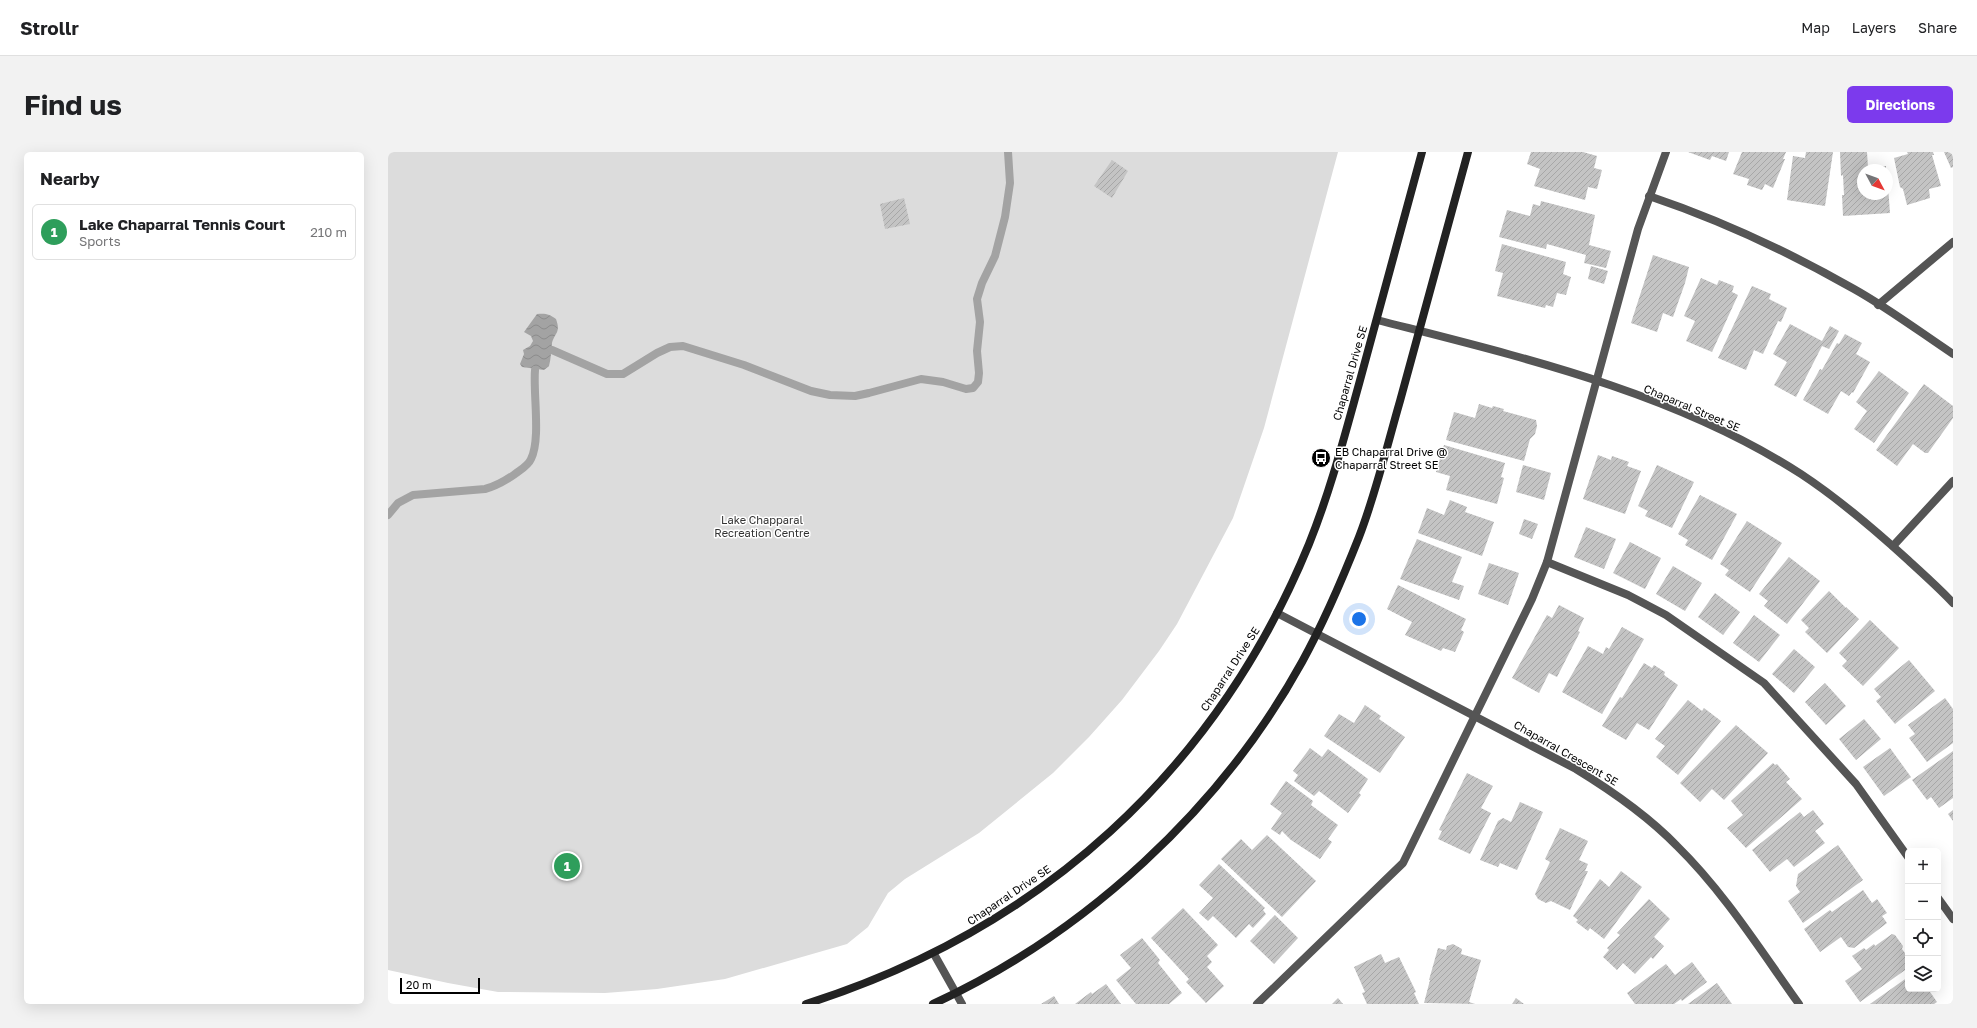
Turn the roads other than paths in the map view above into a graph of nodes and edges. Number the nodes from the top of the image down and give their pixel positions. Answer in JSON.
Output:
{"nodes":[{"id":1,"x":1422,"y":152,"type":"edge"},
{"id":2,"x":1468,"y":152,"type":"edge"},
{"id":3,"x":1666,"y":152,"type":"edge"},
{"id":4,"x":1649,"y":196,"type":"junction"},
{"id":5,"x":1953,"y":242,"type":"edge"},
{"id":6,"x":1878,"y":305,"type":"junction"},
{"id":7,"x":1377,"y":320,"type":"junction"},
{"id":8,"x":1419,"y":330,"type":"junction"},
{"id":9,"x":1953,"y":354,"type":"edge"},
{"id":10,"x":1597,"y":381,"type":"junction"},
{"id":11,"x":1953,"y":481,"type":"edge"},
{"id":12,"x":1893,"y":546,"type":"junction"},
{"id":13,"x":1547,"y":562,"type":"junction"},
{"id":14,"x":1953,"y":603,"type":"edge"},
{"id":15,"x":1277,"y":613,"type":"junction"},
{"id":16,"x":1317,"y":634,"type":"junction"},
{"id":17,"x":1475,"y":715,"type":"junction"},
{"id":18,"x":1905,"y":853,"type":"edge"},
{"id":19,"x":1941,"y":902,"type":"edge"},
{"id":20,"x":1953,"y":919,"type":"edge"},
{"id":21,"x":934,"y":954,"type":"junction"},
{"id":22,"x":956,"y":993,"type":"junction"},
{"id":23,"x":806,"y":1004,"type":"edge"},
{"id":24,"x":933,"y":1004,"type":"edge"},
{"id":25,"x":962,"y":1004,"type":"edge"},
{"id":26,"x":1257,"y":1004,"type":"edge"},
{"id":27,"x":1799,"y":1004,"type":"edge"}],
"edges":[{"from":1,"to":7,"type":"street","name":"Chaparral Drive SE"},
{"from":2,"to":8,"type":"street"},
{"from":3,"to":4,"type":"street"},
{"from":4,"to":6,"type":"street"},
{"from":4,"to":10,"type":"street"},
{"from":5,"to":6,"type":"street"},
{"from":6,"to":9,"type":"street"},
{"from":7,"to":8,"type":"street","name":"Chaparral Street SE"},
{"from":7,"to":15,"type":"street","name":"Chaparral Drive SE"},
{"from":8,"to":10,"type":"street","name":"Chaparral Street SE"},
{"from":8,"to":16,"type":"street"},
{"from":10,"to":12,"type":"street","name":"Chaparral Street SE"},
{"from":10,"to":13,"type":"street"},
{"from":11,"to":12,"type":"street"},
{"from":12,"to":14,"type":"street","name":"Chaparral Street SE"},
{"from":13,"to":17,"type":"street"},
{"from":13,"to":18,"type":"street"},
{"from":15,"to":16,"type":"street","name":"Chaparral Crescent SE"},
{"from":15,"to":21,"type":"street","name":"Chaparral Drive SE"},
{"from":16,"to":17,"type":"street","name":"Chaparral Crescent SE"},
{"from":16,"to":22,"type":"street"},
{"from":17,"to":26,"type":"street"},
{"from":17,"to":27,"type":"street","name":"Chaparral Crescent SE"},
{"from":19,"to":20,"type":"street"},
{"from":21,"to":22,"type":"street"},
{"from":21,"to":23,"type":"street","name":"Chaparral Drive SE"},
{"from":22,"to":24,"type":"street"},
{"from":22,"to":25,"type":"street"}]}
